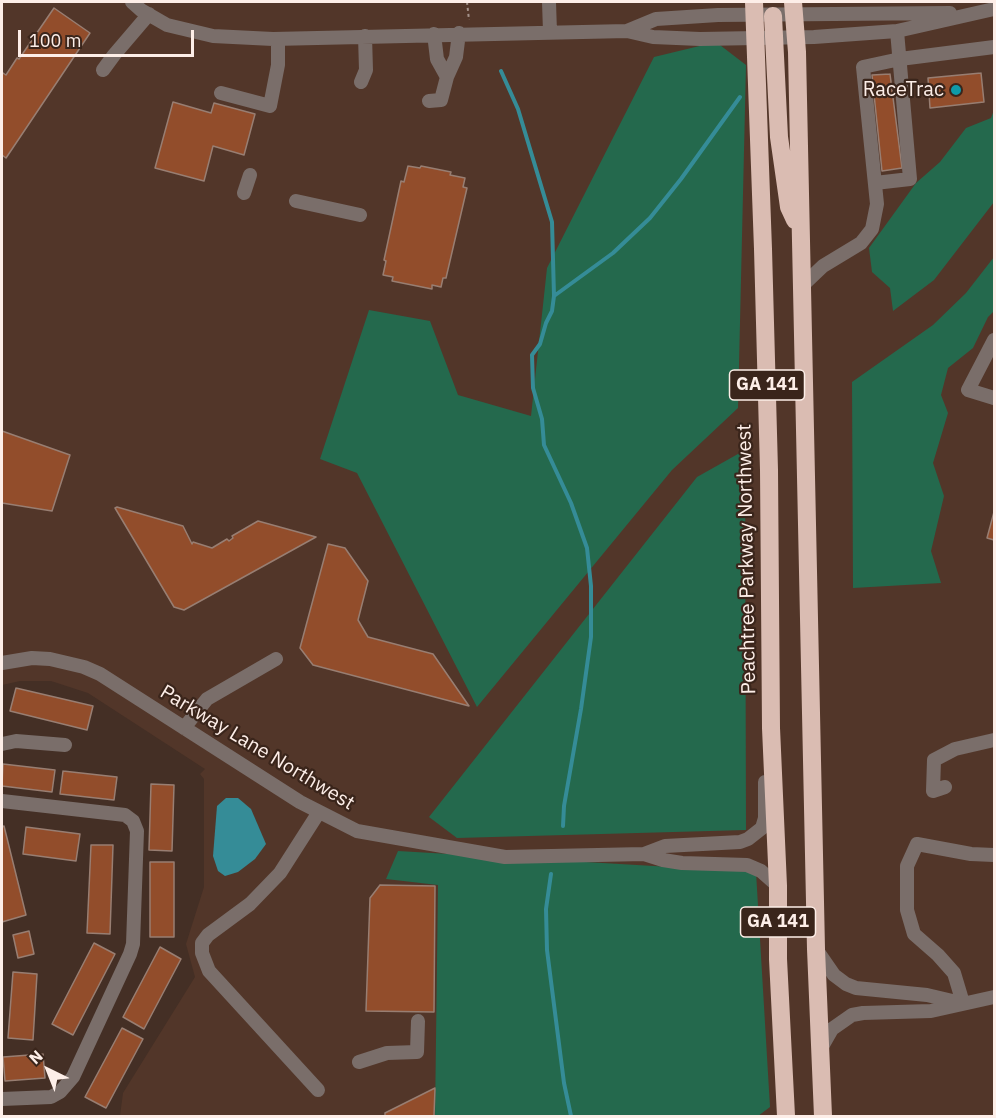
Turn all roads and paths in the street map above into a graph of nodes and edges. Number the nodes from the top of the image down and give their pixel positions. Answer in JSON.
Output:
{"nodes":[{"id":1,"x":132,"y":2,"type":"edge"},
{"id":2,"x":467,"y":2,"type":"edge"},
{"id":3,"x":549,"y":2,"type":"edge"},
{"id":4,"x":871,"y":7,"type":"edge"},
{"id":5,"x":973,"y":7,"type":"edge"},
{"id":6,"x":754,"y":9,"type":"edge"},
{"id":7,"x":994,"y":9,"type":"edge"},
{"id":8,"x":782,"y":10,"type":"edge"},
{"id":9,"x":149,"y":14,"type":"junction"},
{"id":10,"x":469,"y":20,"type":"dead end"},
{"id":11,"x":627,"y":31,"type":"junction"},
{"id":12,"x":897,"y":31,"type":"junction"},
{"id":13,"x":550,"y":32,"type":"junction"},
{"id":14,"x":459,"y":33,"type":"junction"},
{"id":15,"x":434,"y":34,"type":"junction"},
{"id":16,"x":365,"y":36,"type":"junction"},
{"id":17,"x":755,"y":36,"type":"junction"},
{"id":18,"x":796,"y":36,"type":"junction"},
{"id":19,"x":776,"y":37,"type":"junction"},
{"id":20,"x":278,"y":39,"type":"junction"},
{"id":21,"x":994,"y":47,"type":"edge"},
{"id":22,"x":900,"y":59,"type":"junction"},
{"id":23,"x":103,"y":70,"type":"dead end"},
{"id":24,"x":447,"y":77,"type":"junction"},
{"id":25,"x":362,"y":82,"type":"dead end"},
{"id":26,"x":221,"y":93,"type":"dead end"},
{"id":27,"x":429,"y":101,"type":"dead end"},
{"id":28,"x":250,"y":175,"type":"dead end"},
{"id":29,"x":875,"y":183,"type":"junction"},
{"id":30,"x":244,"y":193,"type":"dead end"},
{"id":31,"x":296,"y":201,"type":"dead end"},
{"id":32,"x":360,"y":215,"type":"dead end"},
{"id":33,"x":800,"y":233,"type":"junction"},
{"id":34,"x":803,"y":285,"type":"junction"},
{"id":35,"x":994,"y":339,"type":"edge"},
{"id":36,"x":994,"y":398,"type":"edge"},
{"id":37,"x":276,"y":659,"type":"dead end"},
{"id":38,"x":2,"y":663,"type":"edge"},
{"id":39,"x":184,"y":728,"type":"junction"},
{"id":40,"x":771,"y":728,"type":"junction"},
{"id":41,"x":994,"y":740,"type":"edge"},
{"id":42,"x":2,"y":744,"type":"edge"},
{"id":43,"x":65,"y":745,"type":"dead end"},
{"id":44,"x":945,"y":787,"type":"dead end"},
{"id":45,"x":2,"y":801,"type":"edge"},
{"id":46,"x":319,"y":812,"type":"junction"},
{"id":47,"x":644,"y":854,"type":"junction"},
{"id":48,"x":994,"y":855,"type":"edge"},
{"id":49,"x":778,"y":886,"type":"junction"},
{"id":50,"x":816,"y":949,"type":"junction"},
{"id":51,"x":994,"y":998,"type":"edge"},
{"id":52,"x":963,"y":1003,"type":"junction"},
{"id":53,"x":418,"y":1021,"type":"dead end"},
{"id":54,"x":820,"y":1052,"type":"junction"},
{"id":55,"x":359,"y":1062,"type":"dead end"},
{"id":56,"x":318,"y":1090,"type":"dead end"},
{"id":57,"x":2,"y":1099,"type":"edge"},
{"id":58,"x":786,"y":1116,"type":"edge"},
{"id":59,"x":823,"y":1116,"type":"edge"}],
"edges":[{"from":1,"to":9,"type":"street"},
{"from":2,"to":10,"type":"path"},
{"from":3,"to":13,"type":"street"},
{"from":4,"to":5,"type":"street"},
{"from":4,"to":8,"type":"street"},
{"from":5,"to":7,"type":"street"},
{"from":5,"to":12,"type":"street"},
{"from":6,"to":8,"type":"street"},
{"from":6,"to":11,"type":"street"},
{"from":6,"to":17,"type":"highway","name":"Peachtree Parkway Northwest","number":"GA 141"},
{"from":8,"to":18,"type":"highway","number":"GA 141"},
{"from":8,"to":19,"type":"highway"},
{"from":9,"to":20,"type":"street"},
{"from":9,"to":23,"type":"street"},
{"from":11,"to":13,"type":"street"},
{"from":11,"to":17,"type":"street"},
{"from":12,"to":18,"type":"street"},
{"from":12,"to":22,"type":"street"},
{"from":13,"to":14,"type":"street"},
{"from":14,"to":15,"type":"street"},
{"from":14,"to":24,"type":"street"},
{"from":15,"to":16,"type":"street"},
{"from":15,"to":24,"type":"street"},
{"from":16,"to":20,"type":"street"},
{"from":16,"to":25,"type":"street"},
{"from":17,"to":19,"type":"street"},
{"from":17,"to":40,"type":"highway","name":"Peachtree Parkway Northwest","number":"GA 141"},
{"from":18,"to":19,"type":"street"},
{"from":18,"to":33,"type":"highway","number":"GA 141"},
{"from":19,"to":33,"type":"highway"},
{"from":20,"to":26,"type":"street"},
{"from":21,"to":22,"type":"street"},
{"from":22,"to":29,"type":"street"},
{"from":22,"to":29,"type":"street"},
{"from":24,"to":27,"type":"street"},
{"from":28,"to":30,"type":"street"},
{"from":29,"to":34,"type":"street"},
{"from":31,"to":32,"type":"street"},
{"from":33,"to":34,"type":"highway","number":"GA 141"},
{"from":34,"to":50,"type":"highway","number":"GA 141"},
{"from":35,"to":36,"type":"street"},
{"from":37,"to":39,"type":"street"},
{"from":38,"to":39,"type":"street","name":"Parkway Lane Northwest"},
{"from":39,"to":46,"type":"street","name":"Parkway Lane Northwest"},
{"from":40,"to":47,"type":"street","name":"Parkway Lane Northwest"},
{"from":40,"to":49,"type":"highway","name":"Peachtree Parkway Northwest","number":"GA 141"},
{"from":41,"to":44,"type":"street"},
{"from":42,"to":43,"type":"street"},
{"from":45,"to":57,"type":"street"},
{"from":46,"to":47,"type":"street","name":"Parkway Lane Northwest"},
{"from":46,"to":56,"type":"street"},
{"from":47,"to":49,"type":"street","name":"Parkway Lane Northwest"},
{"from":48,"to":52,"type":"street"},
{"from":49,"to":58,"type":"highway","name":"Peachtree Parkway Northwest","number":"GA 141"},
{"from":50,"to":52,"type":"street"},
{"from":50,"to":54,"type":"highway","number":"GA 141"},
{"from":51,"to":52,"type":"street"},
{"from":52,"to":54,"type":"street"},
{"from":53,"to":55,"type":"street"},
{"from":54,"to":59,"type":"highway","number":"GA 141"}]}
